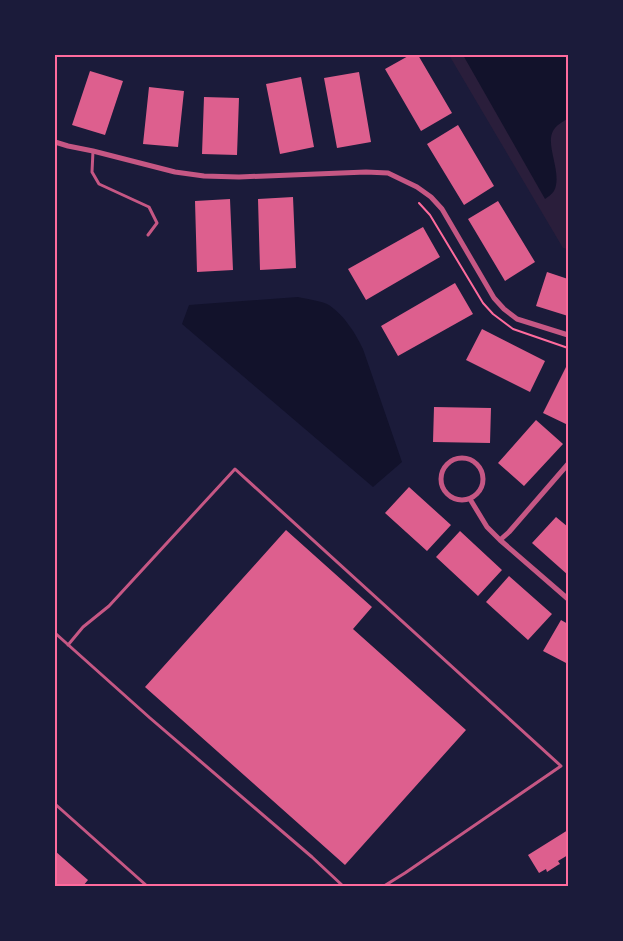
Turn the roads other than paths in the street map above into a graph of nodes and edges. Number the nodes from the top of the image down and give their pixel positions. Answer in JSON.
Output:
{"nodes":[{"id":1,"x":55,"y":142,"type":"edge"},
{"id":2,"x":94,"y":152,"type":"junction"},
{"id":3,"x":148,"y":235,"type":"dead end"},
{"id":4,"x":568,"y":335,"type":"edge"},
{"id":5,"x":568,"y":464,"type":"edge"},
{"id":6,"x":470,"y":499,"type":"junction"},
{"id":7,"x":500,"y":540,"type":"junction"},
{"id":8,"x":568,"y":599,"type":"edge"},
{"id":9,"x":55,"y":633,"type":"edge"},
{"id":10,"x":68,"y":645,"type":"junction"},
{"id":11,"x":55,"y":804,"type":"edge"},
{"id":12,"x":139,"y":886,"type":"edge"},
{"id":13,"x":145,"y":886,"type":"edge"},
{"id":14,"x":343,"y":886,"type":"edge"},
{"id":15,"x":384,"y":886,"type":"edge"}],
"edges":[{"from":1,"to":2,"type":"street"},
{"from":2,"to":3,"type":"lane"},
{"from":2,"to":4,"type":"street"},
{"from":5,"to":7,"type":"street"},
{"from":6,"to":6,"type":"street"},
{"from":6,"to":7,"type":"street"},
{"from":7,"to":8,"type":"street"},
{"from":9,"to":10,"type":"lane"},
{"from":10,"to":14,"type":"lane"},
{"from":10,"to":15,"type":"lane"},
{"from":11,"to":13,"type":"lane"},
{"from":12,"to":13,"type":"lane"}]}
